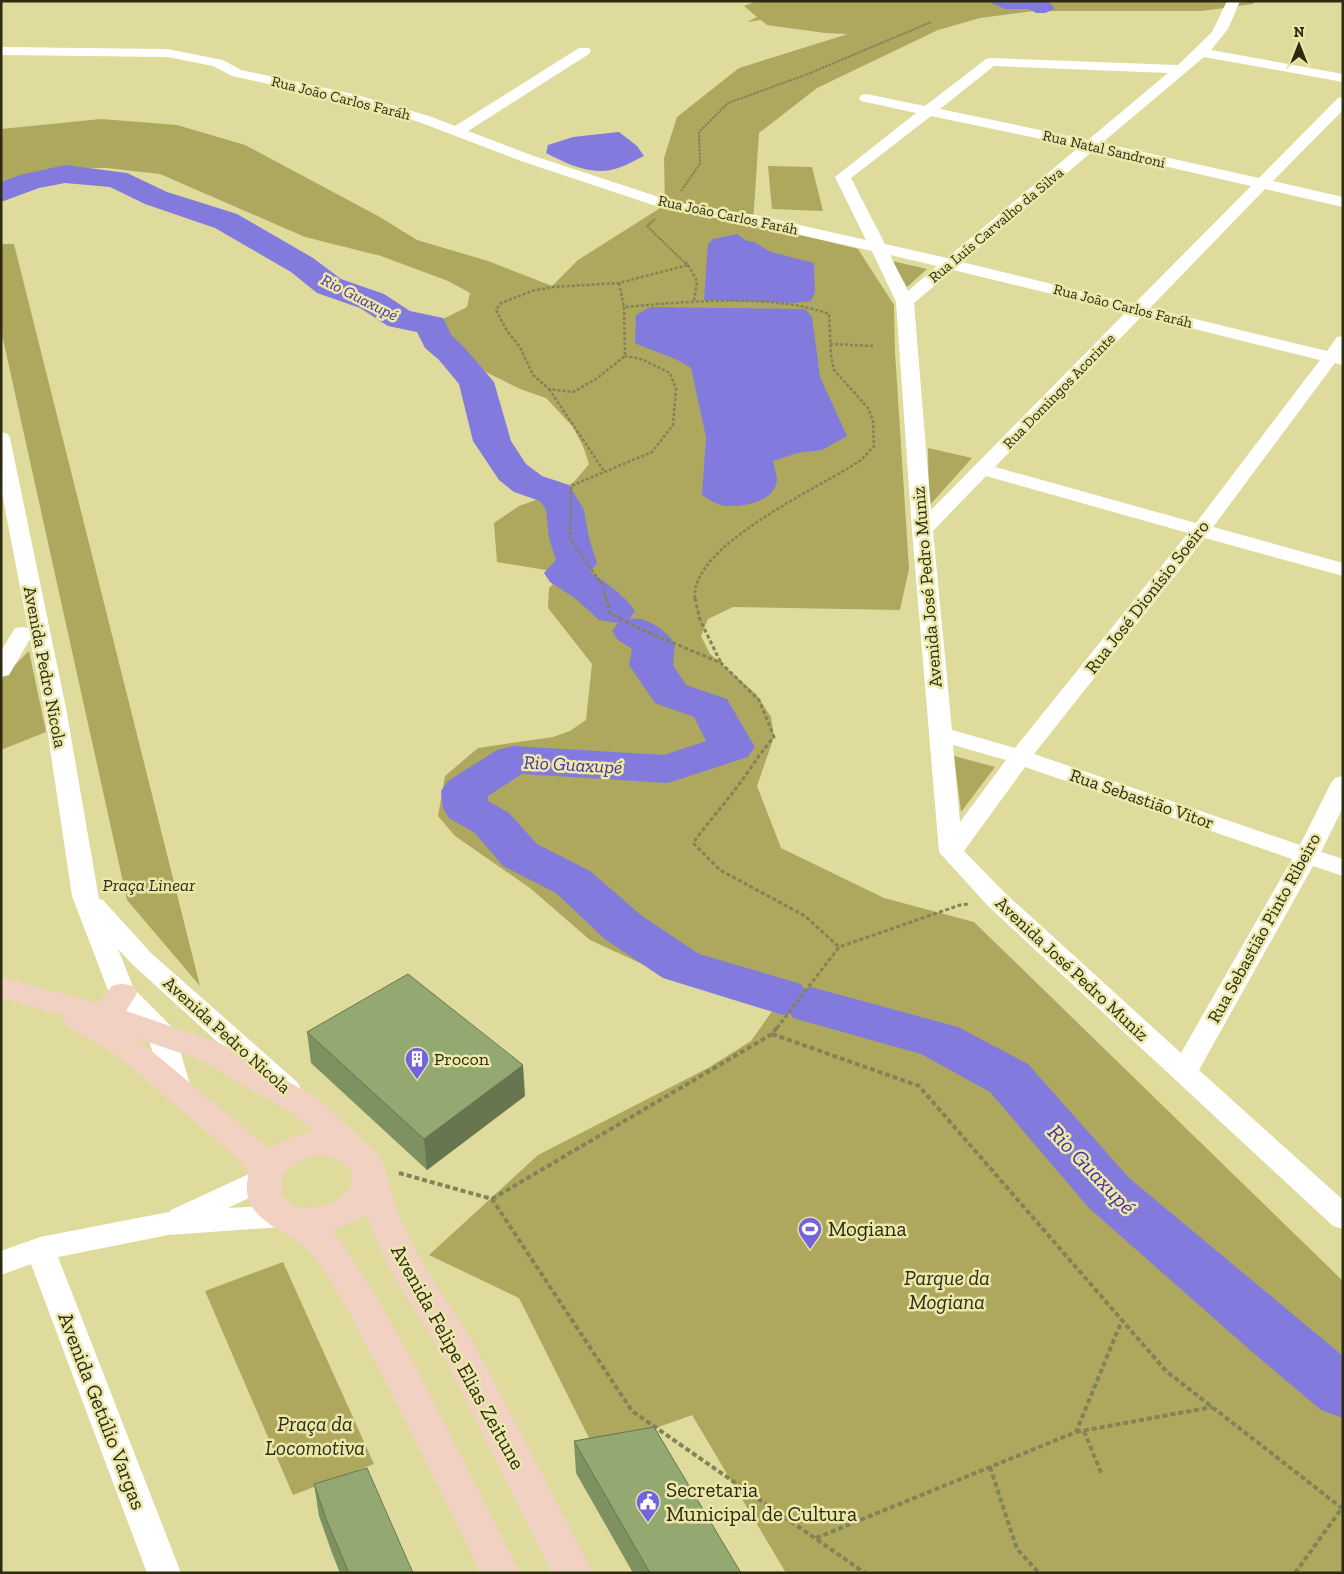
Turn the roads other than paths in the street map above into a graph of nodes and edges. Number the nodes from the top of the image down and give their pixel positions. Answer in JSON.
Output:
{"nodes":[{"id":1,"x":1234,"y":1,"type":"edge"},
{"id":2,"x":1,"y":51,"type":"edge"},
{"id":3,"x":584,"y":51,"type":"dead end"},
{"id":4,"x":1201,"y":52,"type":"junction"},
{"id":5,"x":1181,"y":69,"type":"junction"},
{"id":6,"x":1343,"y":78,"type":"edge"},
{"id":7,"x":866,"y":98,"type":"dead end"},
{"id":8,"x":1343,"y":101,"type":"edge"},
{"id":9,"x":928,"y":111,"type":"junction"},
{"id":10,"x":456,"y":132,"type":"junction"},
{"id":11,"x":1092,"y":145,"type":"junction"},
{"id":12,"x":1261,"y":185,"type":"junction"},
{"id":13,"x":1343,"y":202,"type":"edge"},
{"id":14,"x":877,"y":247,"type":"junction"},
{"id":15,"x":950,"y":264,"type":"junction"},
{"id":16,"x":905,"y":302,"type":"junction"},
{"id":17,"x":1138,"y":310,"type":"junction"},
{"id":18,"x":1339,"y":353,"type":"edge"},
{"id":19,"x":1,"y":438,"type":"edge"},
{"id":20,"x":982,"y":470,"type":"junction"},
{"id":21,"x":922,"y":530,"type":"junction"},
{"id":22,"x":1201,"y":530,"type":"junction"},
{"id":23,"x":1343,"y":570,"type":"edge"},
{"id":24,"x":30,"y":631,"type":"junction"},
{"id":25,"x":1,"y":638,"type":"edge"},
{"id":26,"x":1,"y":670,"type":"edge"},
{"id":27,"x":940,"y":734,"type":"junction"},
{"id":28,"x":1020,"y":757,"type":"junction"},
{"id":29,"x":1343,"y":783,"type":"edge"},
{"id":30,"x":951,"y":852,"type":"junction"},
{"id":31,"x":1306,"y":856,"type":"junction"},
{"id":32,"x":1343,"y":868,"type":"edge"},
{"id":33,"x":85,"y":896,"type":"junction"},
{"id":34,"x":1,"y":987,"type":"edge"},
{"id":35,"x":122,"y":993,"type":"junction"},
{"id":36,"x":50,"y":1002,"type":"junction"},
{"id":37,"x":97,"y":1013,"type":"junction"},
{"id":38,"x":161,"y":1033,"type":"junction"},
{"id":39,"x":1184,"y":1072,"type":"junction"},
{"id":40,"x":177,"y":1088,"type":"junction"},
{"id":41,"x":307,"y":1107,"type":"junction"},
{"id":42,"x":359,"y":1156,"type":"junction"},
{"id":43,"x":266,"y":1175,"type":"junction"},
{"id":44,"x":286,"y":1218,"type":"junction"},
{"id":45,"x":1343,"y":1218,"type":"edge"},
{"id":46,"x":168,"y":1224,"type":"junction"},
{"id":47,"x":40,"y":1249,"type":"junction"},
{"id":48,"x":1,"y":1263,"type":"edge"},
{"id":49,"x":164,"y":1573,"type":"edge"},
{"id":50,"x":500,"y":1573,"type":"edge"},
{"id":51,"x":573,"y":1573,"type":"edge"}],
"edges":[{"from":1,"to":4,"type":"street","name":"Rua Luís Carvalho da Silva"},
{"from":2,"to":10,"type":"street","name":"Rua João Carlos Faráh"},
{"from":3,"to":10,"type":"street"},
{"from":4,"to":5,"type":"street","name":"Rua Luís Carvalho da Silva"},
{"from":4,"to":6,"type":"street"},
{"from":5,"to":9,"type":"street","name":"Avenida José Pedro Muniz"},
{"from":5,"to":11,"type":"street","name":"Rua Luís Carvalho da Silva"},
{"from":7,"to":9,"type":"street","name":"Rua Natal Sandroni"},
{"from":8,"to":12,"type":"street","name":"Rua Domingos Acorinte"},
{"from":9,"to":11,"type":"street","name":"Rua Natal Sandroni"},
{"from":9,"to":14,"type":"street","name":"Avenida José Pedro Muniz"},
{"from":10,"to":14,"type":"street","name":"Rua João Carlos Faráh"},
{"from":11,"to":12,"type":"street","name":"Rua Natal Sandroni"},
{"from":11,"to":15,"type":"street","name":"Rua Luís Carvalho da Silva"},
{"from":12,"to":13,"type":"street","name":"Rua Natal Sandroni"},
{"from":12,"to":17,"type":"street","name":"Rua Domingos Acorinte"},
{"from":14,"to":15,"type":"street","name":"Rua João Carlos Faráh"},
{"from":14,"to":16,"type":"street","name":"Avenida José Pedro Muniz"},
{"from":15,"to":16,"type":"street","name":"Rua Luís Carvalho da Silva"},
{"from":15,"to":17,"type":"street","name":"Rua João Carlos Faráh"},
{"from":16,"to":21,"type":"street","name":"Avenida José Pedro Muniz"},
{"from":17,"to":18,"type":"street","name":"Rua João Carlos Faráh"},
{"from":17,"to":20,"type":"street","name":"Rua Domingos Acorinte"},
{"from":18,"to":22,"type":"street","name":"Rua José Dionísio Soeiro"},
{"from":19,"to":24,"type":"street","name":"Avenida Pedro Nicola"},
{"from":20,"to":21,"type":"street","name":"Rua Domingos Acorinte"},
{"from":20,"to":22,"type":"street"},
{"from":21,"to":27,"type":"street","name":"Avenida José Pedro Muniz"},
{"from":22,"to":23,"type":"street"},
{"from":22,"to":28,"type":"street","name":"Rua José Dionísio Soeiro"},
{"from":24,"to":25,"type":"street"},
{"from":24,"to":26,"type":"street"},
{"from":24,"to":33,"type":"street","name":"Avenida Pedro Nicola"},
{"from":27,"to":28,"type":"street","name":"Rua Sebastião Vitor"},
{"from":27,"to":30,"type":"street","name":"Avenida José Pedro Muniz"},
{"from":28,"to":30,"type":"street","name":"Rua José Dionísio Soeiro"},
{"from":28,"to":31,"type":"street","name":"Rua Sebastião Vitor"},
{"from":29,"to":31,"type":"street","name":"Rua Sebastião Pinto Ribeiro"},
{"from":30,"to":39,"type":"street","name":"Avenida José Pedro Muniz"},
{"from":31,"to":32,"type":"street","name":"Rua Sebastião Vitor"},
{"from":31,"to":39,"type":"street","name":"Rua Sebastião Pinto Ribeiro"},
{"from":33,"to":35,"type":"street","name":"Avenida Pedro Nicola"},
{"from":33,"to":41,"type":"street","name":"Avenida Pedro Nicola"},
{"from":34,"to":36,"type":"main road"},
{"from":35,"to":37,"type":"main road"},
{"from":35,"to":38,"type":"street","name":"Avenida Pedro Nicola"},
{"from":36,"to":37,"type":"main road"},
{"from":36,"to":40,"type":"main road"},
{"from":37,"to":38,"type":"main road"},
{"from":38,"to":40,"type":"street","name":"Avenida Pedro Nicola"},
{"from":38,"to":41,"type":"main road"},
{"from":39,"to":45,"type":"street","name":"Avenida José Pedro Muniz"},
{"from":40,"to":43,"type":"main road"},
{"from":41,"to":42,"type":"main road"},
{"from":42,"to":43,"type":"main road"},
{"from":42,"to":44,"type":"main road"},
{"from":42,"to":51,"type":"main road","name":"Avenida Felipe Elias Zeitune"},
{"from":43,"to":44,"type":"main road"},
{"from":43,"to":46,"type":"street"},
{"from":44,"to":46,"type":"street"},
{"from":44,"to":50,"type":"main road"},
{"from":46,"to":47,"type":"street"},
{"from":47,"to":48,"type":"street"},
{"from":47,"to":49,"type":"street","name":"Avenida Getúlio Vargas"}]}
